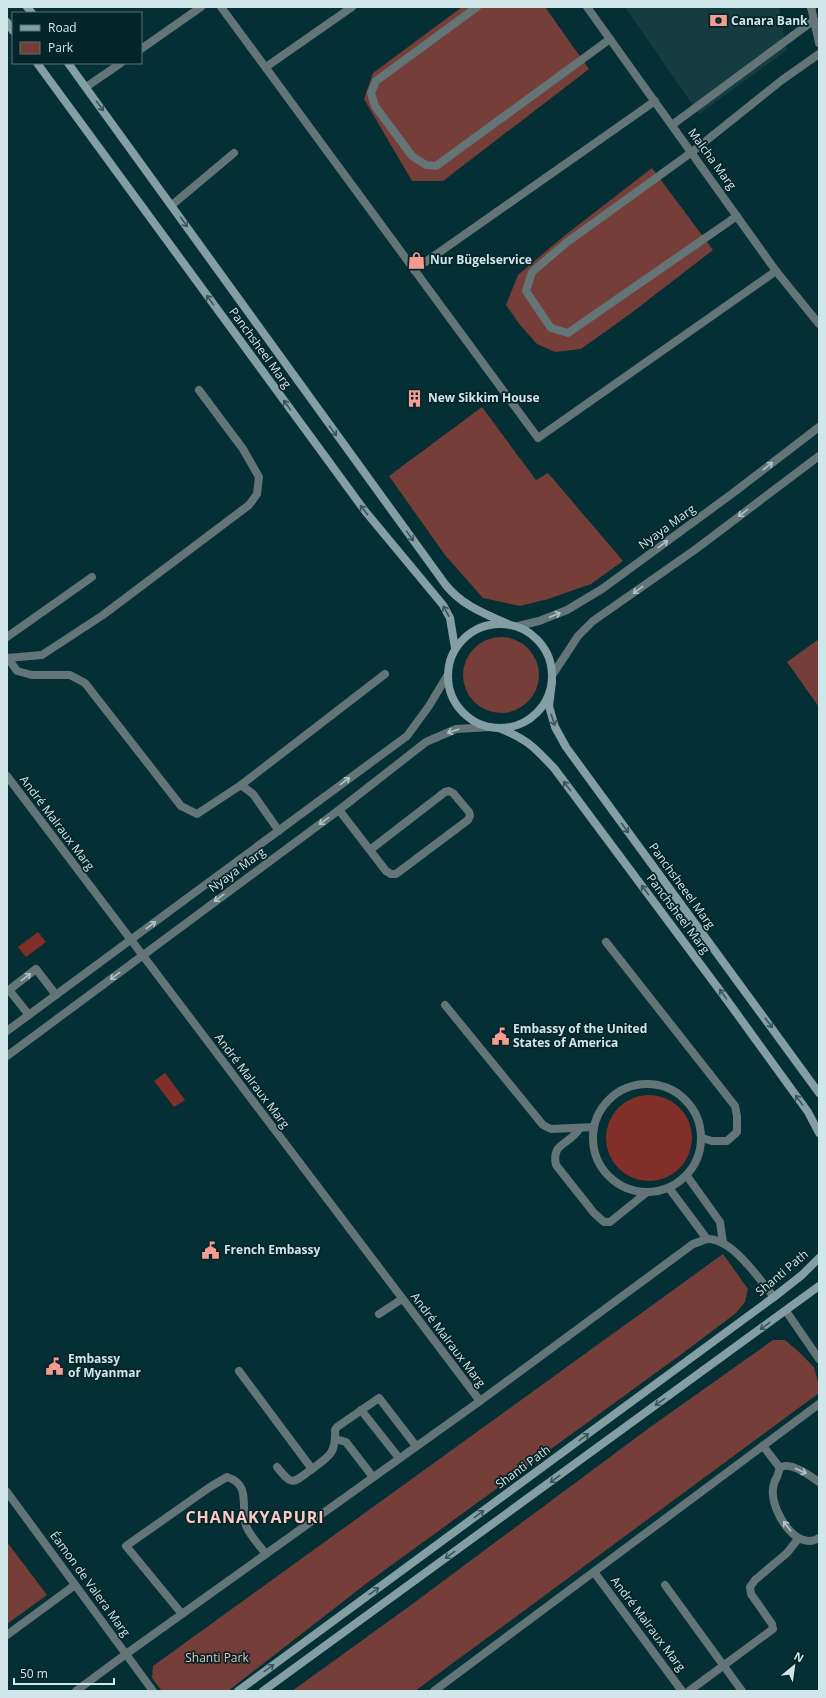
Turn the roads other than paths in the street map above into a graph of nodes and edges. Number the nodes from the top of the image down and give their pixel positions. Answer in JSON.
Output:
{"nodes":[{"id":1,"x":201,"y":7,"type":"edge"},
{"id":2,"x":221,"y":7,"type":"edge"},
{"id":3,"x":352,"y":7,"type":"edge"},
{"id":4,"x":477,"y":7,"type":"edge"},
{"id":5,"x":587,"y":7,"type":"edge"},
{"id":6,"x":811,"y":7,"type":"edge"},
{"id":7,"x":814,"y":20,"type":"junction"},
{"id":8,"x":610,"y":39,"type":"junction"},
{"id":9,"x":819,"y":43,"type":"edge"},
{"id":10,"x":142,"y":48,"type":"edge"},
{"id":11,"x":819,"y":54,"type":"edge"},
{"id":12,"x":37,"y":64,"type":"edge"},
{"id":13,"x":69,"y":64,"type":"edge"},
{"id":14,"x":120,"y":64,"type":"edge"},
{"id":15,"x":266,"y":67,"type":"junction"},
{"id":16,"x":86,"y":87,"type":"junction"},
{"id":17,"x":655,"y":101,"type":"junction"},
{"id":18,"x":672,"y":125,"type":"junction"},
{"id":19,"x":692,"y":152,"type":"junction"},
{"id":20,"x":234,"y":153,"type":"dead end"},
{"id":21,"x":172,"y":205,"type":"junction"},
{"id":22,"x":737,"y":216,"type":"junction"},
{"id":23,"x":414,"y":270,"type":"junction"},
{"id":24,"x":776,"y":271,"type":"junction"},
{"id":25,"x":819,"y":324,"type":"edge"},
{"id":26,"x":199,"y":390,"type":"dead end"},
{"id":27,"x":819,"y":427,"type":"edge"},
{"id":28,"x":819,"y":456,"type":"edge"},
{"id":29,"x":92,"y":577,"type":"dead end"},
{"id":30,"x":508,"y":624,"type":"junction"},
{"id":31,"x":518,"y":626,"type":"junction"},
{"id":32,"x":7,"y":637,"type":"edge"},
{"id":33,"x":455,"y":648,"type":"junction"},
{"id":34,"x":7,"y":658,"type":"edge"},
{"id":35,"x":385,"y":674,"type":"dead end"},
{"id":36,"x":448,"y":676,"type":"junction"},
{"id":37,"x":552,"y":678,"type":"junction"},
{"id":38,"x":495,"y":728,"type":"junction"},
{"id":39,"x":7,"y":776,"type":"edge"},
{"id":40,"x":241,"y":785,"type":"junction"},
{"id":41,"x":339,"y":810,"type":"junction"},
{"id":42,"x":279,"y":831,"type":"junction"},
{"id":43,"x":370,"y":850,"type":"junction"},
{"id":44,"x":131,"y":940,"type":"junction"},
{"id":45,"x":606,"y":942,"type":"dead end"},
{"id":46,"x":142,"y":956,"type":"junction"},
{"id":47,"x":56,"y":995,"type":"junction"},
{"id":48,"x":445,"y":1005,"type":"dead end"},
{"id":49,"x":29,"y":1015,"type":"junction"},
{"id":50,"x":7,"y":1031,"type":"edge"},
{"id":51,"x":7,"y":1056,"type":"edge"},
{"id":52,"x":819,"y":1094,"type":"edge"},
{"id":53,"x":594,"y":1127,"type":"junction"},
{"id":54,"x":579,"y":1129,"type":"junction"},
{"id":55,"x":819,"y":1133,"type":"edge"},
{"id":56,"x":702,"y":1138,"type":"junction"},
{"id":57,"x":687,"y":1176,"type":"junction"},
{"id":58,"x":669,"y":1188,"type":"junction"},
{"id":59,"x":646,"y":1193,"type":"junction"},
{"id":60,"x":707,"y":1239,"type":"junction"},
{"id":61,"x":723,"y":1243,"type":"junction"},
{"id":62,"x":819,"y":1258,"type":"edge"},
{"id":63,"x":819,"y":1286,"type":"edge"},
{"id":64,"x":774,"y":1297,"type":"junction"},
{"id":65,"x":402,"y":1299,"type":"junction"},
{"id":66,"x":786,"y":1311,"type":"junction"},
{"id":67,"x":379,"y":1314,"type":"dead end"},
{"id":68,"x":819,"y":1359,"type":"edge"},
{"id":69,"x":238,"y":1371,"type":"dead end"},
{"id":70,"x":480,"y":1401,"type":"junction"},
{"id":71,"x":819,"y":1404,"type":"edge"},
{"id":72,"x":361,"y":1410,"type":"junction"},
{"id":73,"x":335,"y":1439,"type":"junction"},
{"id":74,"x":416,"y":1446,"type":"junction"},
{"id":75,"x":762,"y":1446,"type":"junction"},
{"id":76,"x":399,"y":1458,"type":"junction"},
{"id":77,"x":277,"y":1467,"type":"dead end"},
{"id":78,"x":780,"y":1468,"type":"junction"},
{"id":79,"x":312,"y":1469,"type":"junction"},
{"id":80,"x":373,"y":1477,"type":"junction"},
{"id":81,"x":819,"y":1482,"type":"edge"},
{"id":82,"x":7,"y":1492,"type":"edge"},
{"id":83,"x":819,"y":1538,"type":"edge"},
{"id":84,"x":798,"y":1539,"type":"junction"},
{"id":85,"x":266,"y":1554,"type":"junction"},
{"id":86,"x":594,"y":1572,"type":"junction"},
{"id":87,"x":75,"y":1585,"type":"junction"},
{"id":88,"x":665,"y":1585,"type":"dead end"},
{"id":89,"x":182,"y":1614,"type":"junction"},
{"id":90,"x":7,"y":1635,"type":"edge"},
{"id":91,"x":126,"y":1654,"type":"junction"},
{"id":92,"x":724,"y":1666,"type":"junction"},
{"id":93,"x":76,"y":1691,"type":"edge"},
{"id":94,"x":153,"y":1691,"type":"edge"},
{"id":95,"x":238,"y":1691,"type":"edge"},
{"id":96,"x":263,"y":1691,"type":"edge"},
{"id":97,"x":434,"y":1691,"type":"edge"},
{"id":98,"x":682,"y":1691,"type":"edge"},
{"id":99,"x":688,"y":1691,"type":"edge"},
{"id":100,"x":742,"y":1691,"type":"edge"}],
"edges":[{"from":1,"to":10,"type":"street"},
{"from":2,"to":15,"type":"street"},
{"from":3,"to":15,"type":"street"},
{"from":4,"to":8,"type":"street"},
{"from":5,"to":8,"type":"street","name":"Malcha Marg"},
{"from":6,"to":7,"type":"street"},
{"from":7,"to":9,"type":"street"},
{"from":7,"to":18,"type":"street"},
{"from":8,"to":17,"type":"street","name":"Malcha Marg"},
{"from":11,"to":19,"type":"street"},
{"from":33,"to":12,"type":"main road","name":"Panchsheel Marg","one_way":true},
{"from":13,"to":16,"type":"main road","name":"Panchsheel Marg"},
{"from":14,"to":16,"type":"street"},
{"from":15,"to":23,"type":"street"},
{"from":16,"to":21,"type":"main road","name":"Panchsheel Marg","one_way":true},
{"from":17,"to":18,"type":"street","name":"Malcha Marg"},
{"from":17,"to":23,"type":"street"},
{"from":18,"to":19,"type":"street","name":"Malcha Marg"},
{"from":19,"to":22,"type":"street","name":"Malcha Marg"},
{"from":19,"to":22,"type":"street"},
{"from":20,"to":21,"type":"street"},
{"from":21,"to":30,"type":"main road","name":"Panchsheel Marg","one_way":true},
{"from":22,"to":24,"type":"street","name":"Malcha Marg"},
{"from":23,"to":24,"type":"street"},
{"from":24,"to":25,"type":"street","name":"Malcha Marg"},
{"from":26,"to":34,"type":"street"},
{"from":31,"to":27,"type":"street","name":"Nyaya Marg","one_way":true},
{"from":28,"to":37,"type":"street","one_way":true},
{"from":29,"to":32,"type":"street"},
{"from":30,"to":31,"type":"main road"},
{"from":30,"to":33,"type":"main road"},
{"from":31,"to":37,"type":"main road"},
{"from":33,"to":36,"type":"main road"},
{"from":34,"to":40,"type":"street"},
{"from":35,"to":40,"type":"street"},
{"from":36,"to":38,"type":"main road"},
{"from":42,"to":36,"type":"street","name":"Nyaya Marg","one_way":true},
{"from":37,"to":38,"type":"main road"},
{"from":37,"to":52,"type":"main road","name":"Panchsheeel Marg","one_way":true},
{"from":38,"to":41,"type":"street","name":"Nyaya Marg","one_way":true},
{"from":55,"to":38,"type":"main road","name":"Panchsheel Marg","one_way":true},
{"from":39,"to":44,"type":"street","name":"André Malraux Marg"},
{"from":40,"to":42,"type":"street"},
{"from":41,"to":43,"type":"street"},
{"from":41,"to":46,"type":"street","name":"Nyaya Marg","one_way":true},
{"from":44,"to":42,"type":"street","name":"Nyaya Marg","one_way":true},
{"from":43,"to":43,"type":"street"},
{"from":44,"to":46,"type":"street","name":"André Malraux Marg"},
{"from":44,"to":47,"type":"street","name":"Nyaya Marg"},
{"from":45,"to":56,"type":"street"},
{"from":46,"to":51,"type":"street","name":"Nyaya Marg","one_way":true},
{"from":46,"to":65,"type":"street","name":"André Malraux Marg"},
{"from":47,"to":49,"type":"street","name":"Nyaya Marg"},
{"from":49,"to":47,"type":"street","one_way":true},
{"from":48,"to":54,"type":"street"},
{"from":49,"to":50,"type":"street","name":"Nyaya Marg"},
{"from":53,"to":54,"type":"street"},
{"from":53,"to":56,"type":"street"},
{"from":53,"to":59,"type":"street"},
{"from":54,"to":59,"type":"street"},
{"from":56,"to":57,"type":"street"},
{"from":57,"to":58,"type":"street"},
{"from":57,"to":61,"type":"street"},
{"from":58,"to":59,"type":"street"},
{"from":58,"to":60,"type":"street"},
{"from":60,"to":61,"type":"street"},
{"from":60,"to":70,"type":"street"},
{"from":61,"to":64,"type":"street"},
{"from":62,"to":64,"type":"main road","name":"Shanti Path"},
{"from":63,"to":66,"type":"main road"},
{"from":95,"to":64,"type":"main road","name":"Shanti Path","one_way":true},
{"from":65,"to":67,"type":"street"},
{"from":65,"to":70,"type":"street","name":"André Malraux Marg"},
{"from":66,"to":68,"type":"street"},
{"from":66,"to":96,"type":"main road","one_way":true},
{"from":69,"to":79,"type":"street"},
{"from":70,"to":74,"type":"street"},
{"from":71,"to":75,"type":"street"},
{"from":72,"to":73,"type":"street"},
{"from":72,"to":74,"type":"street"},
{"from":72,"to":76,"type":"street"},
{"from":73,"to":79,"type":"street"},
{"from":73,"to":80,"type":"street"},
{"from":74,"to":76,"type":"street"},
{"from":75,"to":78,"type":"street"},
{"from":75,"to":86,"type":"street"},
{"from":76,"to":80,"type":"street"},
{"from":77,"to":79,"type":"street"},
{"from":78,"to":81,"type":"street","one_way":true},
{"from":84,"to":78,"type":"street","one_way":true},
{"from":80,"to":85,"type":"street"},
{"from":82,"to":87,"type":"street","name":"Éamon de Valera Marg"},
{"from":83,"to":84,"type":"street"},
{"from":84,"to":92,"type":"street"},
{"from":85,"to":89,"type":"street"},
{"from":85,"to":89,"type":"street"},
{"from":86,"to":97,"type":"street"},
{"from":86,"to":98,"type":"street","name":"André Malraux Marg"},
{"from":87,"to":90,"type":"street"},
{"from":87,"to":91,"type":"street","name":"Éamon de Valera Marg"},
{"from":88,"to":92,"type":"street"},
{"from":89,"to":91,"type":"street"},
{"from":91,"to":93,"type":"street"},
{"from":91,"to":94,"type":"street","name":"Éamon de Valera Marg"},
{"from":92,"to":99,"type":"street"},
{"from":92,"to":100,"type":"street"}]}
